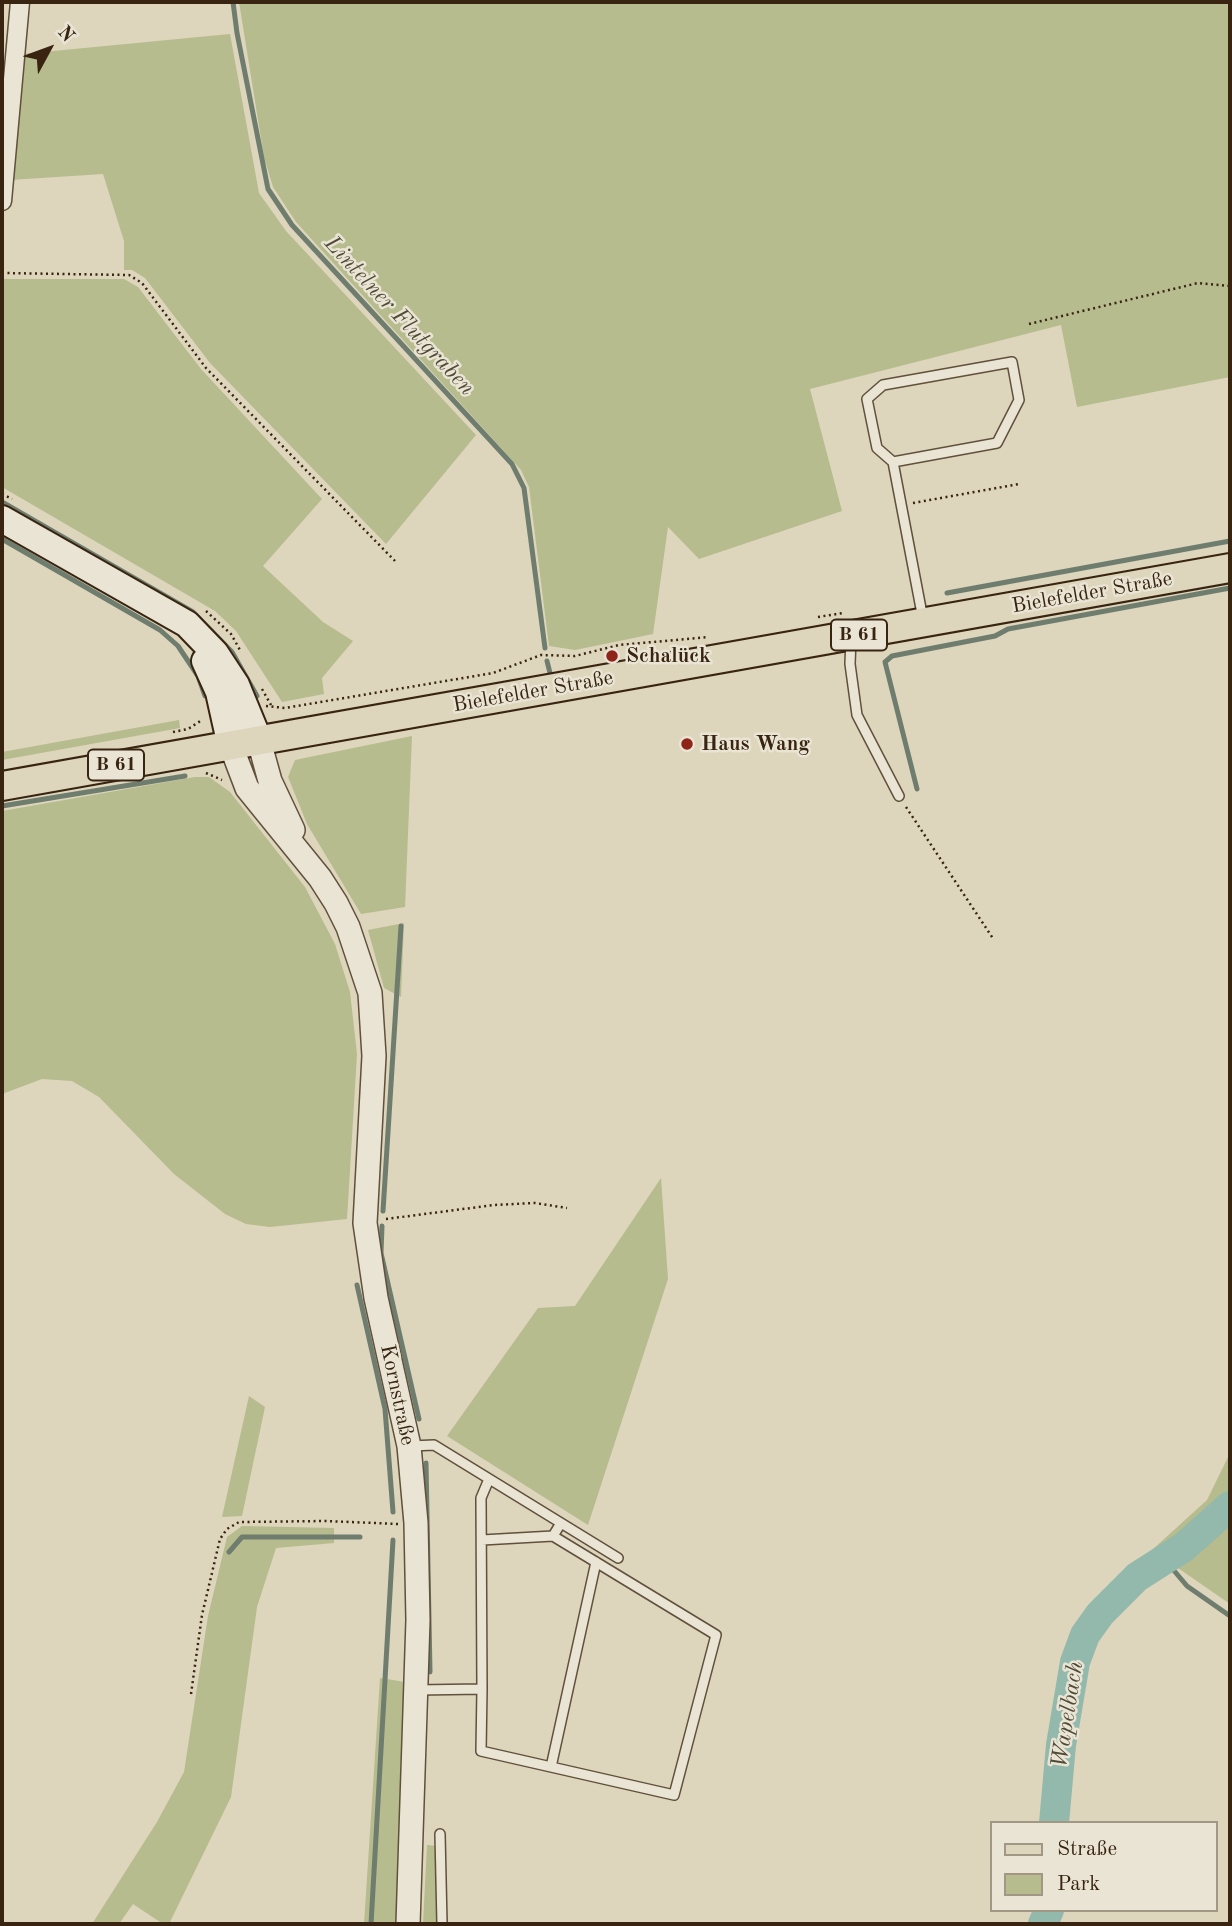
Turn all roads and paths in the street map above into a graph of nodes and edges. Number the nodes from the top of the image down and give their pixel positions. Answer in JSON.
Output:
{"nodes":[{"id":1,"x":20,"y":2,"type":"edge"},
{"id":2,"x":2,"y":201,"type":"edge"},
{"id":3,"x":2,"y":273,"type":"edge"},
{"id":4,"x":1230,"y":286,"type":"edge"},
{"id":5,"x":1029,"y":324,"type":"dead end"},
{"id":6,"x":894,"y":462,"type":"junction"},
{"id":7,"x":1019,"y":484,"type":"dead end"},
{"id":8,"x":902,"y":505,"type":"junction"},
{"id":9,"x":2,"y":519,"type":"edge"},
{"id":10,"x":395,"y":561,"type":"dead end"},
{"id":11,"x":1230,"y":568,"type":"edge"},
{"id":12,"x":117,"y":585,"type":"junction"},
{"id":13,"x":924,"y":623,"type":"junction"},
{"id":14,"x":851,"y":636,"type":"junction"},
{"id":15,"x":190,"y":740,"type":"junction"},
{"id":16,"x":258,"y":741,"type":"junction"},
{"id":17,"x":231,"y":746,"type":"junction"},
{"id":18,"x":224,"y":782,"type":"dead end"},
{"id":19,"x":2,"y":786,"type":"edge"},
{"id":20,"x":899,"y":796,"type":"joint"},
{"id":21,"x":320,"y":878,"type":"junction"},
{"id":22,"x":994,"y":940,"type":"dead end"},
{"id":23,"x":567,"y":1208,"type":"dead end"},
{"id":24,"x":365,"y":1223,"type":"junction"},
{"id":25,"x":409,"y":1446,"type":"junction"},
{"id":26,"x":489,"y":1479,"type":"junction"},
{"id":27,"x":416,"y":1523,"type":"junction"},
{"id":28,"x":561,"y":1523,"type":"junction"},
{"id":29,"x":553,"y":1536,"type":"junction"},
{"id":30,"x":482,"y":1540,"type":"junction"},
{"id":31,"x":618,"y":1558,"type":"dead end"},
{"id":32,"x":596,"y":1562,"type":"junction"},
{"id":33,"x":482,"y":1689,"type":"junction"},
{"id":34,"x":417,"y":1690,"type":"junction"},
{"id":35,"x":191,"y":1694,"type":"dead end"},
{"id":36,"x":551,"y":1767,"type":"junction"},
{"id":37,"x":440,"y":1833,"type":"dead end"},
{"id":38,"x":408,"y":1924,"type":"edge"},
{"id":39,"x":442,"y":1924,"type":"edge"}],
"edges":[{"from":1,"to":2,"type":"street"},
{"from":3,"to":10,"type":"path"},
{"from":4,"to":5,"type":"path"},
{"from":6,"to":6,"type":"lane"},
{"from":6,"to":8,"type":"lane"},
{"from":7,"to":8,"type":"path"},
{"from":8,"to":13,"type":"lane"},
{"from":9,"to":12,"type":"main road"},
{"from":11,"to":13,"type":"main road","name":"Bielefelder Straße","number":"B 61"},
{"from":12,"to":16,"type":"main road"},
{"from":12,"to":17,"type":"main road"},
{"from":13,"to":14,"type":"main road","name":"Bielefelder Straße","number":"B 61"},
{"from":14,"to":16,"type":"main road","name":"Bielefelder Straße","number":"B 61"},
{"from":14,"to":20,"type":"lane"},
{"from":15,"to":17,"type":"main road","name":"Bielefelder Straße","number":"B 61"},
{"from":15,"to":18,"type":"path"},
{"from":15,"to":19,"type":"main road","name":"Bielefelder Straße","number":"B 61"},
{"from":16,"to":17,"type":"main road","name":"Bielefelder Straße","number":"B 61"},
{"from":16,"to":21,"type":"street","name":"Kornstraße"},
{"from":17,"to":21,"type":"street","name":"Kornstraße"},
{"from":20,"to":22,"type":"path"},
{"from":21,"to":24,"type":"street","name":"Kornstraße"},
{"from":23,"to":24,"type":"path"},
{"from":24,"to":25,"type":"street","name":"Kornstraße"},
{"from":25,"to":26,"type":"lane"},
{"from":25,"to":27,"type":"street","name":"Kornstraße"},
{"from":26,"to":28,"type":"lane"},
{"from":26,"to":30,"type":"lane"},
{"from":27,"to":34,"type":"street","name":"Kornstraße"},
{"from":27,"to":35,"type":"path"},
{"from":28,"to":29,"type":"lane"},
{"from":28,"to":31,"type":"lane"},
{"from":29,"to":30,"type":"lane"},
{"from":29,"to":32,"type":"lane"},
{"from":30,"to":33,"type":"lane"},
{"from":32,"to":36,"type":"lane"},
{"from":32,"to":36,"type":"lane"},
{"from":33,"to":34,"type":"lane"},
{"from":33,"to":36,"type":"lane"},
{"from":34,"to":38,"type":"street","name":"Kornstraße"},
{"from":37,"to":39,"type":"lane"}]}
